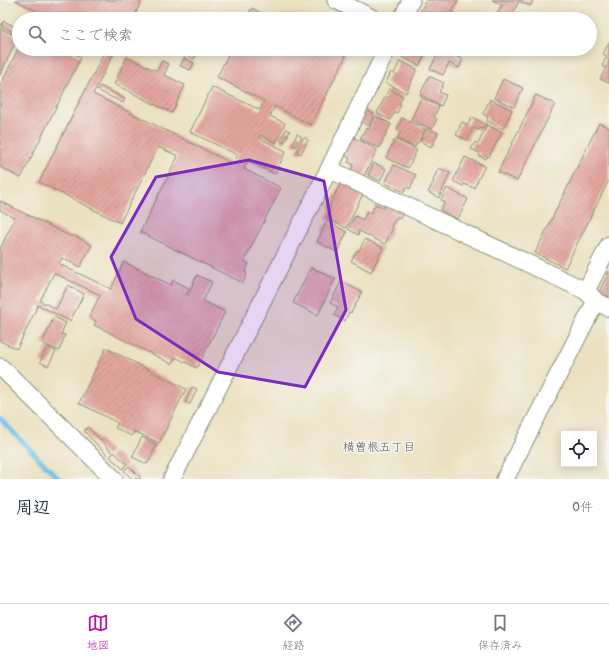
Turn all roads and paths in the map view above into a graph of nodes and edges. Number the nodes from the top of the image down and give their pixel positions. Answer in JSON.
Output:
{"nodes":[{"id":1,"x":336,"y":0,"type":"edge"},
{"id":2,"x":411,"y":0,"type":"edge"},
{"id":3,"x":360,"y":12,"type":"edge"},
{"id":4,"x":405,"y":12,"type":"edge"},
{"id":5,"x":384,"y":56,"type":"edge"},
{"id":6,"x":329,"y":169,"type":"junction"},
{"id":7,"x":609,"y":245,"type":"edge"},
{"id":8,"x":597,"y":300,"type":"edge"},
{"id":9,"x":2,"y":372,"type":"edge"},
{"id":10,"x":114,"y":479,"type":"edge"},
{"id":11,"x":172,"y":479,"type":"edge"},
{"id":12,"x":505,"y":479,"type":"edge"}],
"edges":[{"from":1,"to":3,"type":"street"},
{"from":2,"to":4,"type":"street"},
{"from":5,"to":6,"type":"street"},
{"from":6,"to":8,"type":"street"},
{"from":6,"to":11,"type":"street"},
{"from":7,"to":8,"type":"street"},
{"from":8,"to":12,"type":"street"},
{"from":9,"to":10,"type":"street"}]}
